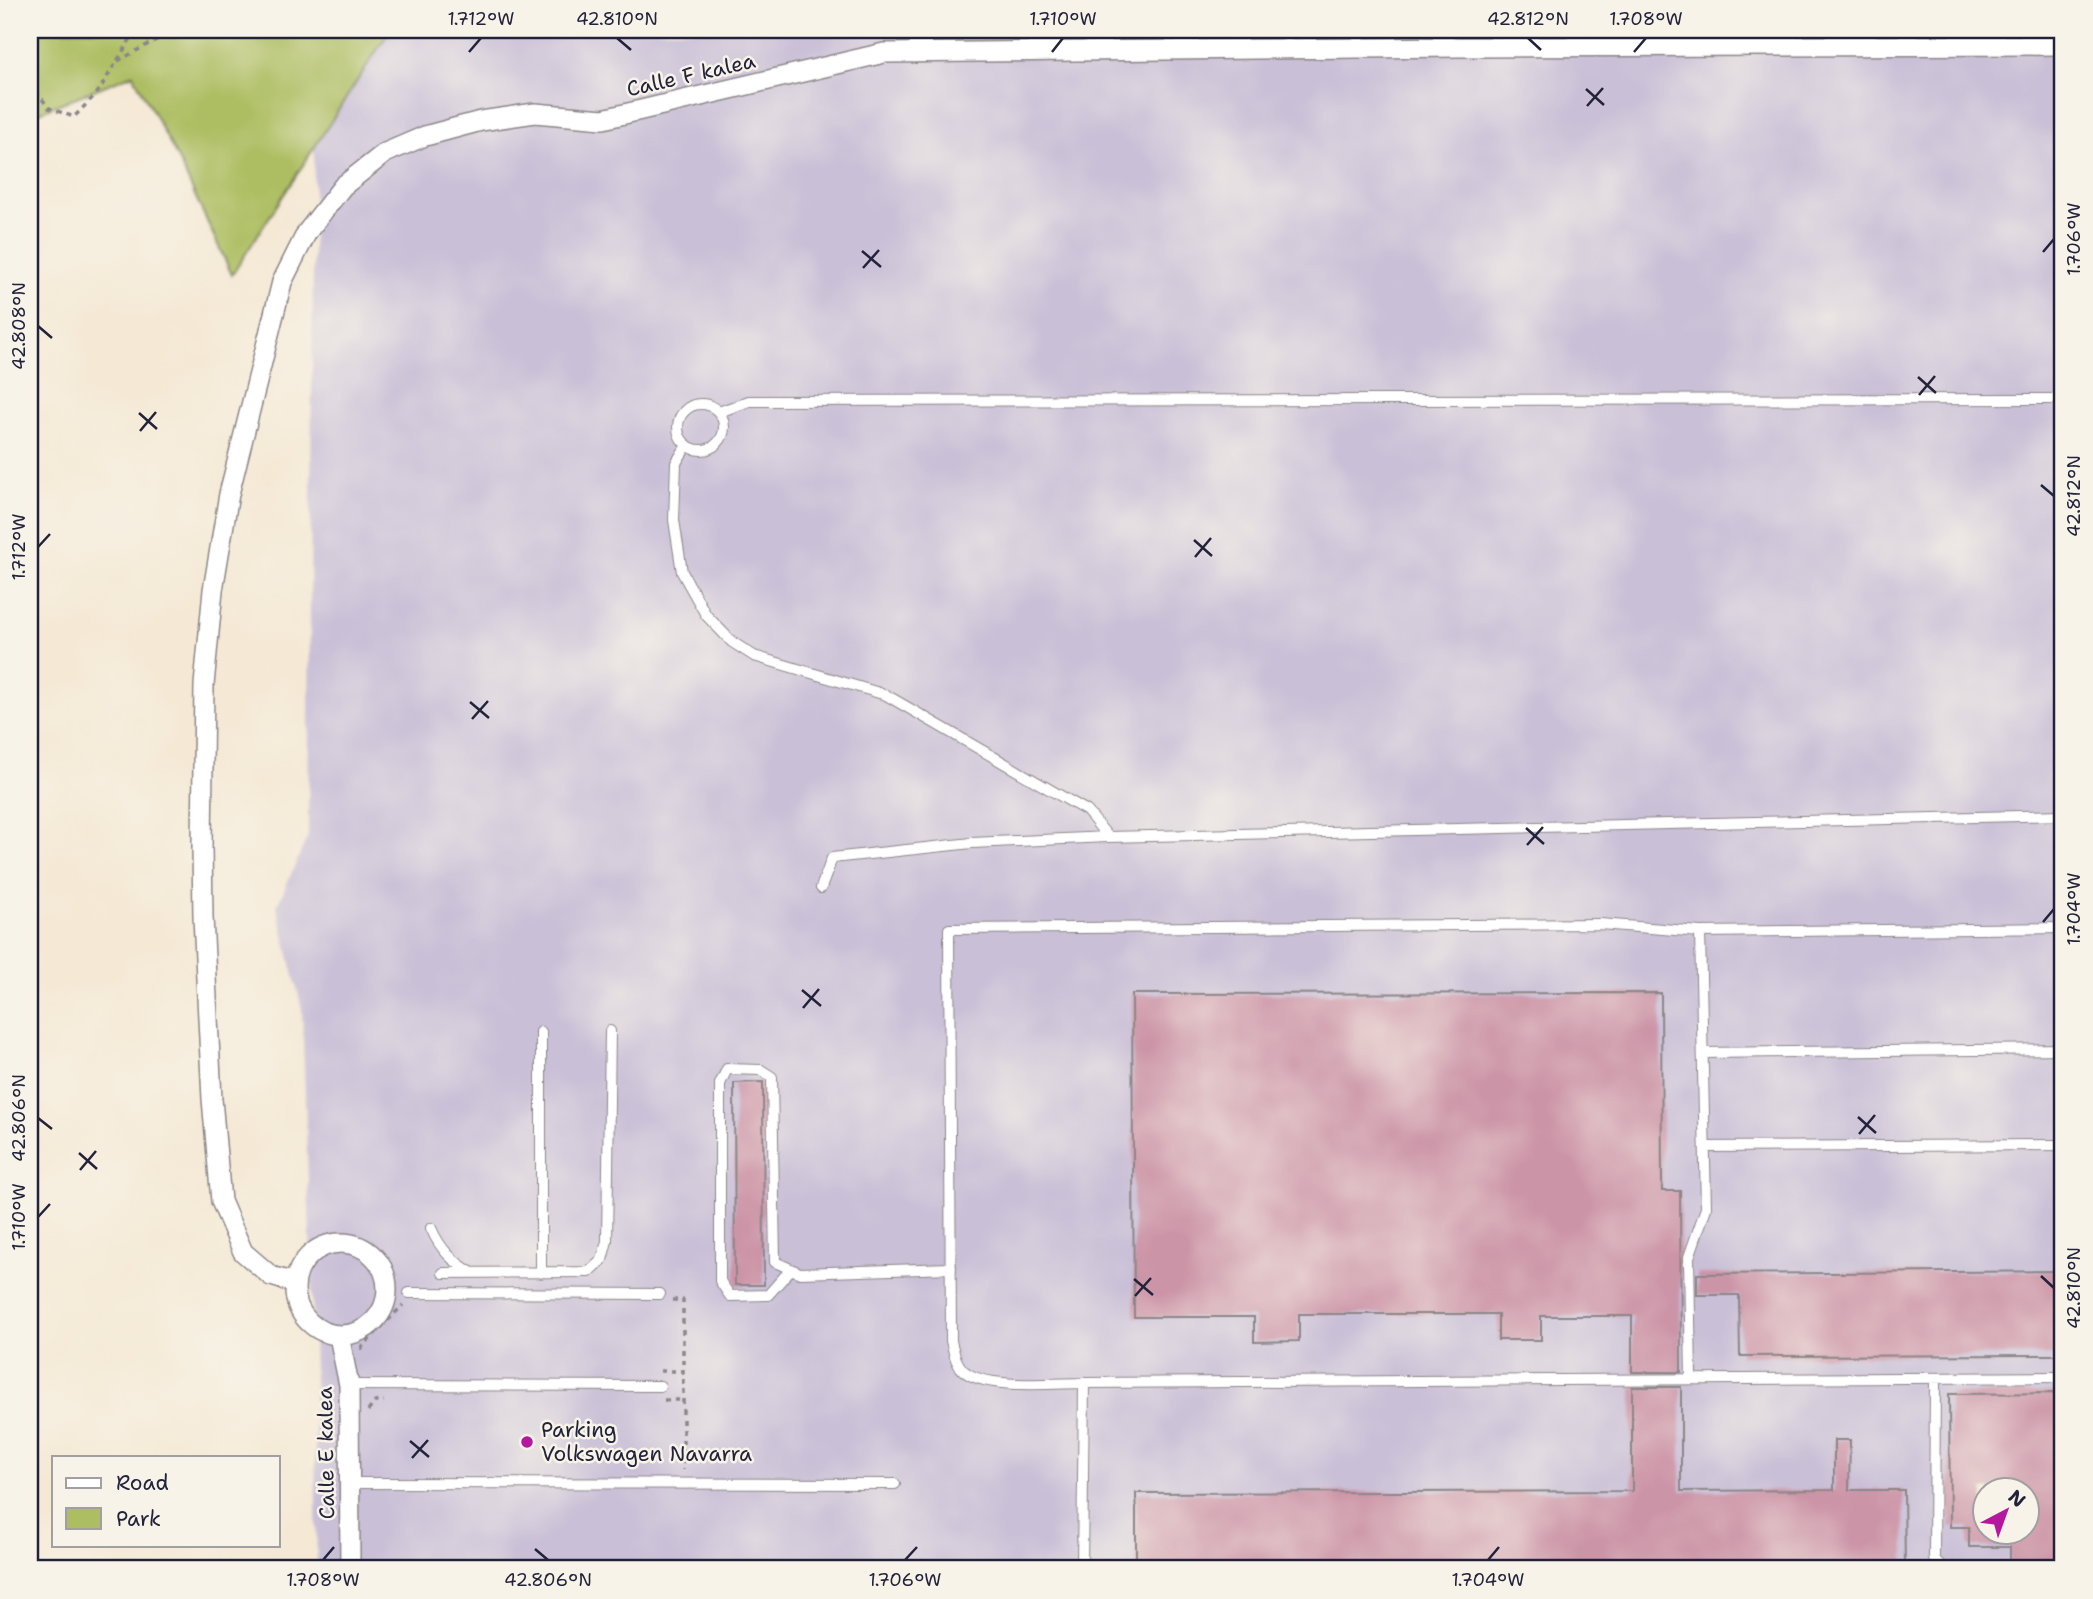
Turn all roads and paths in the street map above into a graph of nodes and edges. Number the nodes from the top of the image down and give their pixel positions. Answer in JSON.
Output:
{"nodes":[{"id":1,"x":136,"y":30,"type":"edge"},
{"id":2,"x":174,"y":30,"type":"edge"},
{"id":3,"x":928,"y":30,"type":"edge"},
{"id":4,"x":1042,"y":30,"type":"edge"},
{"id":5,"x":1863,"y":30,"type":"edge"},
{"id":6,"x":1983,"y":30,"type":"edge"},
{"id":7,"x":1459,"y":38,"type":"edge"},
{"id":8,"x":2003,"y":45,"type":"junction"},
{"id":9,"x":2063,"y":45,"type":"edge"},
{"id":10,"x":1849,"y":46,"type":"junction"},
{"id":11,"x":1057,"y":51,"type":"junction"},
{"id":12,"x":915,"y":53,"type":"junction"},
{"id":13,"x":117,"y":62,"type":"junction"},
{"id":14,"x":30,"y":83,"type":"edge"},
{"id":15,"x":2063,"y":398,"type":"edge"},
{"id":16,"x":719,"y":412,"type":"junction"},
{"id":17,"x":687,"y":445,"type":"junction"},
{"id":18,"x":2063,"y":815,"type":"edge"},
{"id":19,"x":1108,"y":837,"type":"junction"},
{"id":20,"x":821,"y":888,"type":"dead end"},
{"id":21,"x":2063,"y":928,"type":"edge"},
{"id":22,"x":1700,"y":932,"type":"junction"},
{"id":23,"x":610,"y":1031,"type":"dead end"},
{"id":24,"x":541,"y":1032,"type":"dead end"},
{"id":25,"x":2063,"y":1049,"type":"edge"},
{"id":26,"x":1703,"y":1053,"type":"junction"},
{"id":27,"x":2063,"y":1146,"type":"edge"},
{"id":28,"x":1705,"y":1147,"type":"junction"},
{"id":29,"x":431,"y":1228,"type":"dead end"},
{"id":30,"x":951,"y":1268,"type":"junction"},
{"id":31,"x":791,"y":1269,"type":"junction"},
{"id":32,"x":443,"y":1273,"type":"dead end"},
{"id":33,"x":473,"y":1273,"type":"junction"},
{"id":34,"x":541,"y":1273,"type":"junction"},
{"id":35,"x":295,"y":1283,"type":"junction"},
{"id":36,"x":409,"y":1296,"type":"joint"},
{"id":37,"x":660,"y":1297,"type":"joint"},
{"id":38,"x":339,"y":1336,"type":"junction"},
{"id":39,"x":363,"y":1359,"type":"dead end"},
{"id":40,"x":648,"y":1371,"type":"dead end"},
{"id":41,"x":683,"y":1371,"type":"junction"},
{"id":42,"x":2063,"y":1377,"type":"edge"},
{"id":43,"x":1935,"y":1378,"type":"junction"},
{"id":44,"x":1691,"y":1379,"type":"junction"},
{"id":45,"x":1084,"y":1382,"type":"junction"},
{"id":46,"x":349,"y":1385,"type":"junction"},
{"id":47,"x":660,"y":1386,"type":"dead end"},
{"id":48,"x":661,"y":1400,"type":"dead end"},
{"id":49,"x":683,"y":1400,"type":"junction"},
{"id":50,"x":393,"y":1401,"type":"dead end"},
{"id":51,"x":368,"y":1411,"type":"dead end"},
{"id":52,"x":672,"y":1471,"type":"dead end"},
{"id":53,"x":350,"y":1483,"type":"junction"},
{"id":54,"x":895,"y":1484,"type":"dead end"},
{"id":55,"x":350,"y":1569,"type":"edge"},
{"id":56,"x":1082,"y":1569,"type":"edge"},
{"id":57,"x":1944,"y":1569,"type":"edge"}],
"edges":[{"from":1,"to":13,"type":"path"},
{"from":2,"to":13,"type":"path"},
{"from":3,"to":12,"type":"street"},
{"from":4,"to":11,"type":"street"},
{"from":5,"to":10,"type":"street"},
{"from":6,"to":8,"type":"street"},
{"from":7,"to":10,"type":"street","name":"Calle F kalea"},
{"from":7,"to":11,"type":"street","name":"Calle F kalea"},
{"from":8,"to":9,"type":"street","name":"Calle F kalea"},
{"from":8,"to":10,"type":"street","name":"Calle F kalea"},
{"from":11,"to":12,"type":"street","name":"Calle F kalea"},
{"from":12,"to":35,"type":"street","name":"Calle F kalea"},
{"from":13,"to":14,"type":"path"},
{"from":15,"to":16,"type":"lane"},
{"from":16,"to":17,"type":"lane"},
{"from":16,"to":17,"type":"lane"},
{"from":17,"to":19,"type":"lane"},
{"from":18,"to":19,"type":"lane"},
{"from":19,"to":20,"type":"lane"},
{"from":21,"to":22,"type":"lane"},
{"from":22,"to":26,"type":"lane"},
{"from":22,"to":30,"type":"lane"},
{"from":23,"to":34,"type":"lane"},
{"from":24,"to":34,"type":"lane"},
{"from":25,"to":26,"type":"lane"},
{"from":26,"to":28,"type":"lane"},
{"from":27,"to":28,"type":"lane"},
{"from":28,"to":44,"type":"lane"},
{"from":29,"to":33,"type":"lane"},
{"from":30,"to":31,"type":"lane"},
{"from":30,"to":45,"type":"lane"},
{"from":31,"to":31,"type":"lane"},
{"from":32,"to":33,"type":"lane"},
{"from":33,"to":34,"type":"lane"},
{"from":35,"to":38,"type":"street"},
{"from":35,"to":38,"type":"street"},
{"from":36,"to":37,"type":"lane"},
{"from":36,"to":39,"type":"path"},
{"from":37,"to":41,"type":"path"},
{"from":38,"to":46,"type":"street","name":"Calle E kalea"},
{"from":40,"to":41,"type":"path"},
{"from":41,"to":49,"type":"path"},
{"from":42,"to":43,"type":"lane"},
{"from":43,"to":44,"type":"lane"},
{"from":43,"to":57,"type":"lane"},
{"from":44,"to":45,"type":"lane"},
{"from":45,"to":56,"type":"lane"},
{"from":46,"to":47,"type":"lane"},
{"from":46,"to":53,"type":"street","name":"Calle E kalea"},
{"from":48,"to":49,"type":"path"},
{"from":49,"to":52,"type":"path"},
{"from":50,"to":51,"type":"path"},
{"from":53,"to":54,"type":"lane"},
{"from":53,"to":55,"type":"street","name":"Calle E kalea"}]}
